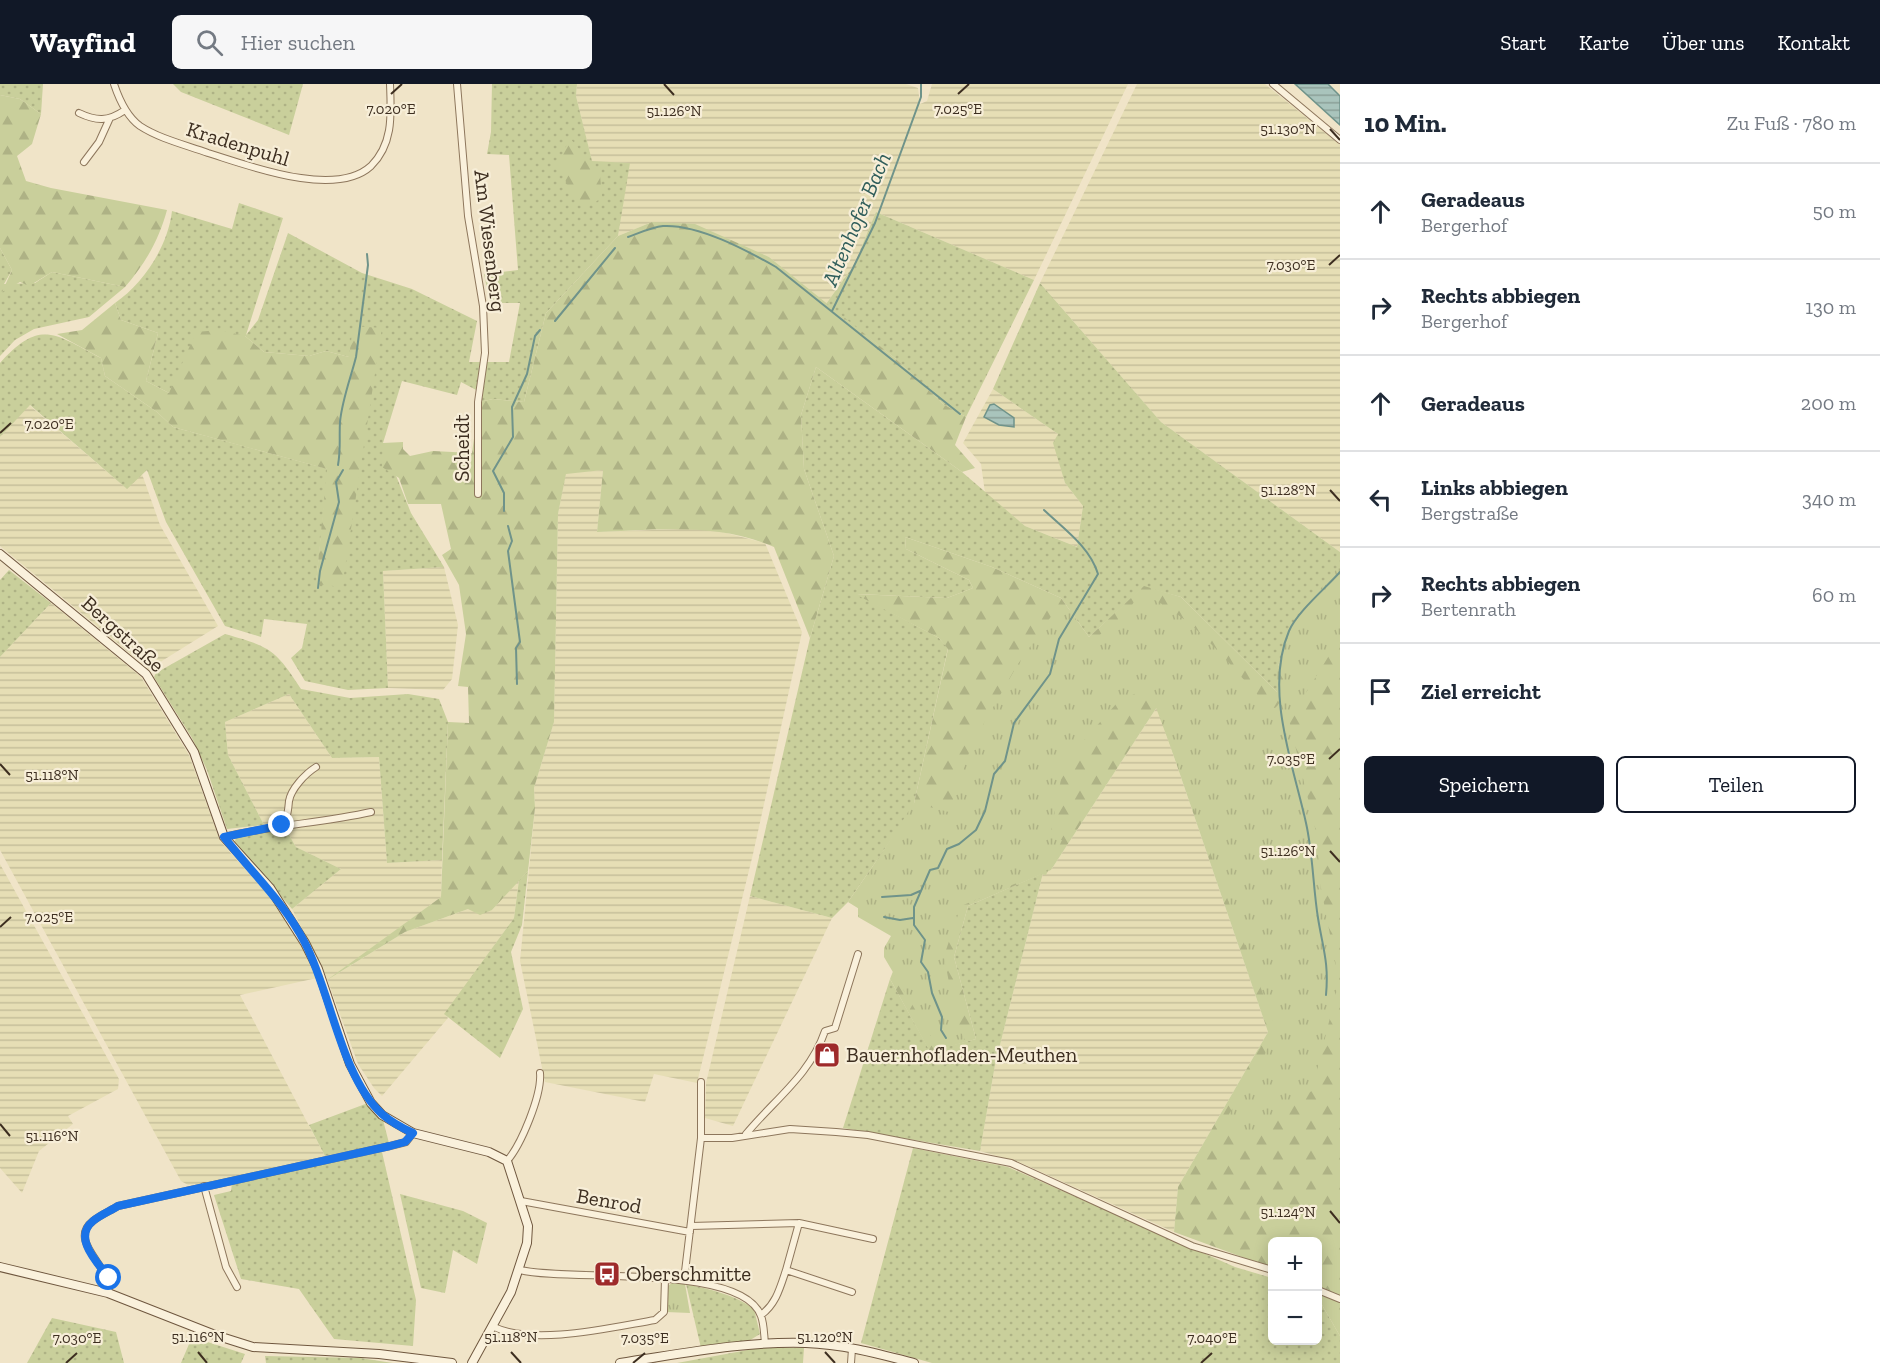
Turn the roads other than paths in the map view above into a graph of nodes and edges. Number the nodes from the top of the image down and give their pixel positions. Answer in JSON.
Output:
{"nodes":[{"id":1,"x":114,"y":84,"type":"edge"},
{"id":2,"x":390,"y":84,"type":"edge"},
{"id":3,"x":457,"y":84,"type":"edge"},
{"id":4,"x":1273,"y":84,"type":"edge"},
{"id":5,"x":125,"y":110,"type":"junction"},
{"id":6,"x":79,"y":113,"type":"dead end"},
{"id":7,"x":109,"y":120,"type":"junction"},
{"id":8,"x":1340,"y":140,"type":"edge"},
{"id":9,"x":84,"y":162,"type":"dead end"},
{"id":10,"x":478,"y":402,"type":"joint"},
{"id":11,"x":478,"y":494,"type":"dead end"},
{"id":12,"x":0,"y":554,"type":"edge"},
{"id":13,"x":316,"y":766,"type":"dead end"},
{"id":14,"x":371,"y":812,"type":"dead end"},
{"id":15,"x":282,"y":825,"type":"junction"},
{"id":16,"x":224,"y":837,"type":"junction"},
{"id":17,"x":858,"y":954,"type":"dead end"},
{"id":18,"x":540,"y":1073,"type":"dead end"},
{"id":19,"x":701,"y":1082,"type":"dead end"},
{"id":20,"x":413,"y":1133,"type":"junction"},
{"id":21,"x":746,"y":1134,"type":"junction"},
{"id":22,"x":701,"y":1138,"type":"junction"},
{"id":23,"x":507,"y":1161,"type":"junction"},
{"id":24,"x":204,"y":1186,"type":"junction"},
{"id":25,"x":521,"y":1202,"type":"junction"},
{"id":26,"x":799,"y":1223,"type":"junction"},
{"id":27,"x":691,"y":1229,"type":"junction"},
{"id":28,"x":873,"y":1239,"type":"dead end"},
{"id":29,"x":0,"y":1267,"type":"edge"},
{"id":30,"x":1268,"y":1269,"type":"edge"},
{"id":31,"x":520,"y":1270,"type":"junction"},
{"id":32,"x":786,"y":1270,"type":"junction"},
{"id":33,"x":665,"y":1279,"type":"junction"},
{"id":34,"x":684,"y":1280,"type":"junction"},
{"id":35,"x":237,"y":1287,"type":"dead end"},
{"id":36,"x":1320,"y":1291,"type":"edge"},
{"id":37,"x":852,"y":1292,"type":"dead end"},
{"id":38,"x":108,"y":1293,"type":"junction"},
{"id":39,"x":1340,"y":1299,"type":"edge"},
{"id":40,"x":761,"y":1315,"type":"junction"},
{"id":41,"x":494,"y":1327,"type":"junction"},
{"id":42,"x":765,"y":1343,"type":"junction"},
{"id":43,"x":852,"y":1349,"type":"junction"},
{"id":44,"x":452,"y":1363,"type":"edge"},
{"id":45,"x":472,"y":1363,"type":"edge"},
{"id":46,"x":620,"y":1363,"type":"edge"},
{"id":47,"x":851,"y":1363,"type":"edge"},
{"id":48,"x":914,"y":1363,"type":"edge"}],
"edges":[{"from":1,"to":5,"type":"street","name":"Kradenpuhl"},
{"from":2,"to":5,"type":"street","name":"Kradenpuhl"},
{"from":3,"to":10,"type":"street","name":"Am Wiesenberg"},
{"from":4,"to":8,"type":"street"},
{"from":5,"to":7,"type":"street"},
{"from":6,"to":7,"type":"street"},
{"from":7,"to":9,"type":"street"},
{"from":10,"to":11,"type":"street","name":"Scheidt"},
{"from":12,"to":16,"type":"street","name":"Bergstraße"},
{"from":13,"to":15,"type":"street"},
{"from":14,"to":15,"type":"street"},
{"from":15,"to":16,"type":"street"},
{"from":16,"to":20,"type":"street","name":"Bergstraße"},
{"from":17,"to":21,"type":"street"},
{"from":18,"to":23,"type":"street"},
{"from":19,"to":22,"type":"street"},
{"from":20,"to":23,"type":"street","name":"Bergstraße"},
{"from":20,"to":24,"type":"street"},
{"from":21,"to":22,"type":"street"},
{"from":21,"to":30,"type":"street"},
{"from":22,"to":27,"type":"street"},
{"from":23,"to":25,"type":"street"},
{"from":24,"to":35,"type":"street"},
{"from":24,"to":38,"type":"street"},
{"from":25,"to":27,"type":"street","name":"Benrod"},
{"from":25,"to":31,"type":"street"},
{"from":26,"to":27,"type":"street"},
{"from":26,"to":28,"type":"street"},
{"from":26,"to":32,"type":"street"},
{"from":27,"to":34,"type":"street"},
{"from":29,"to":38,"type":"street"},
{"from":31,"to":33,"type":"street"},
{"from":31,"to":41,"type":"street"},
{"from":32,"to":37,"type":"street"},
{"from":32,"to":40,"type":"street"},
{"from":33,"to":34,"type":"street"},
{"from":33,"to":41,"type":"street"},
{"from":34,"to":40,"type":"street"},
{"from":36,"to":39,"type":"street"},
{"from":38,"to":44,"type":"street"},
{"from":40,"to":42,"type":"street"},
{"from":41,"to":45,"type":"street"},
{"from":42,"to":43,"type":"street"},
{"from":42,"to":46,"type":"street"},
{"from":43,"to":47,"type":"street"},
{"from":43,"to":48,"type":"street"}]}
